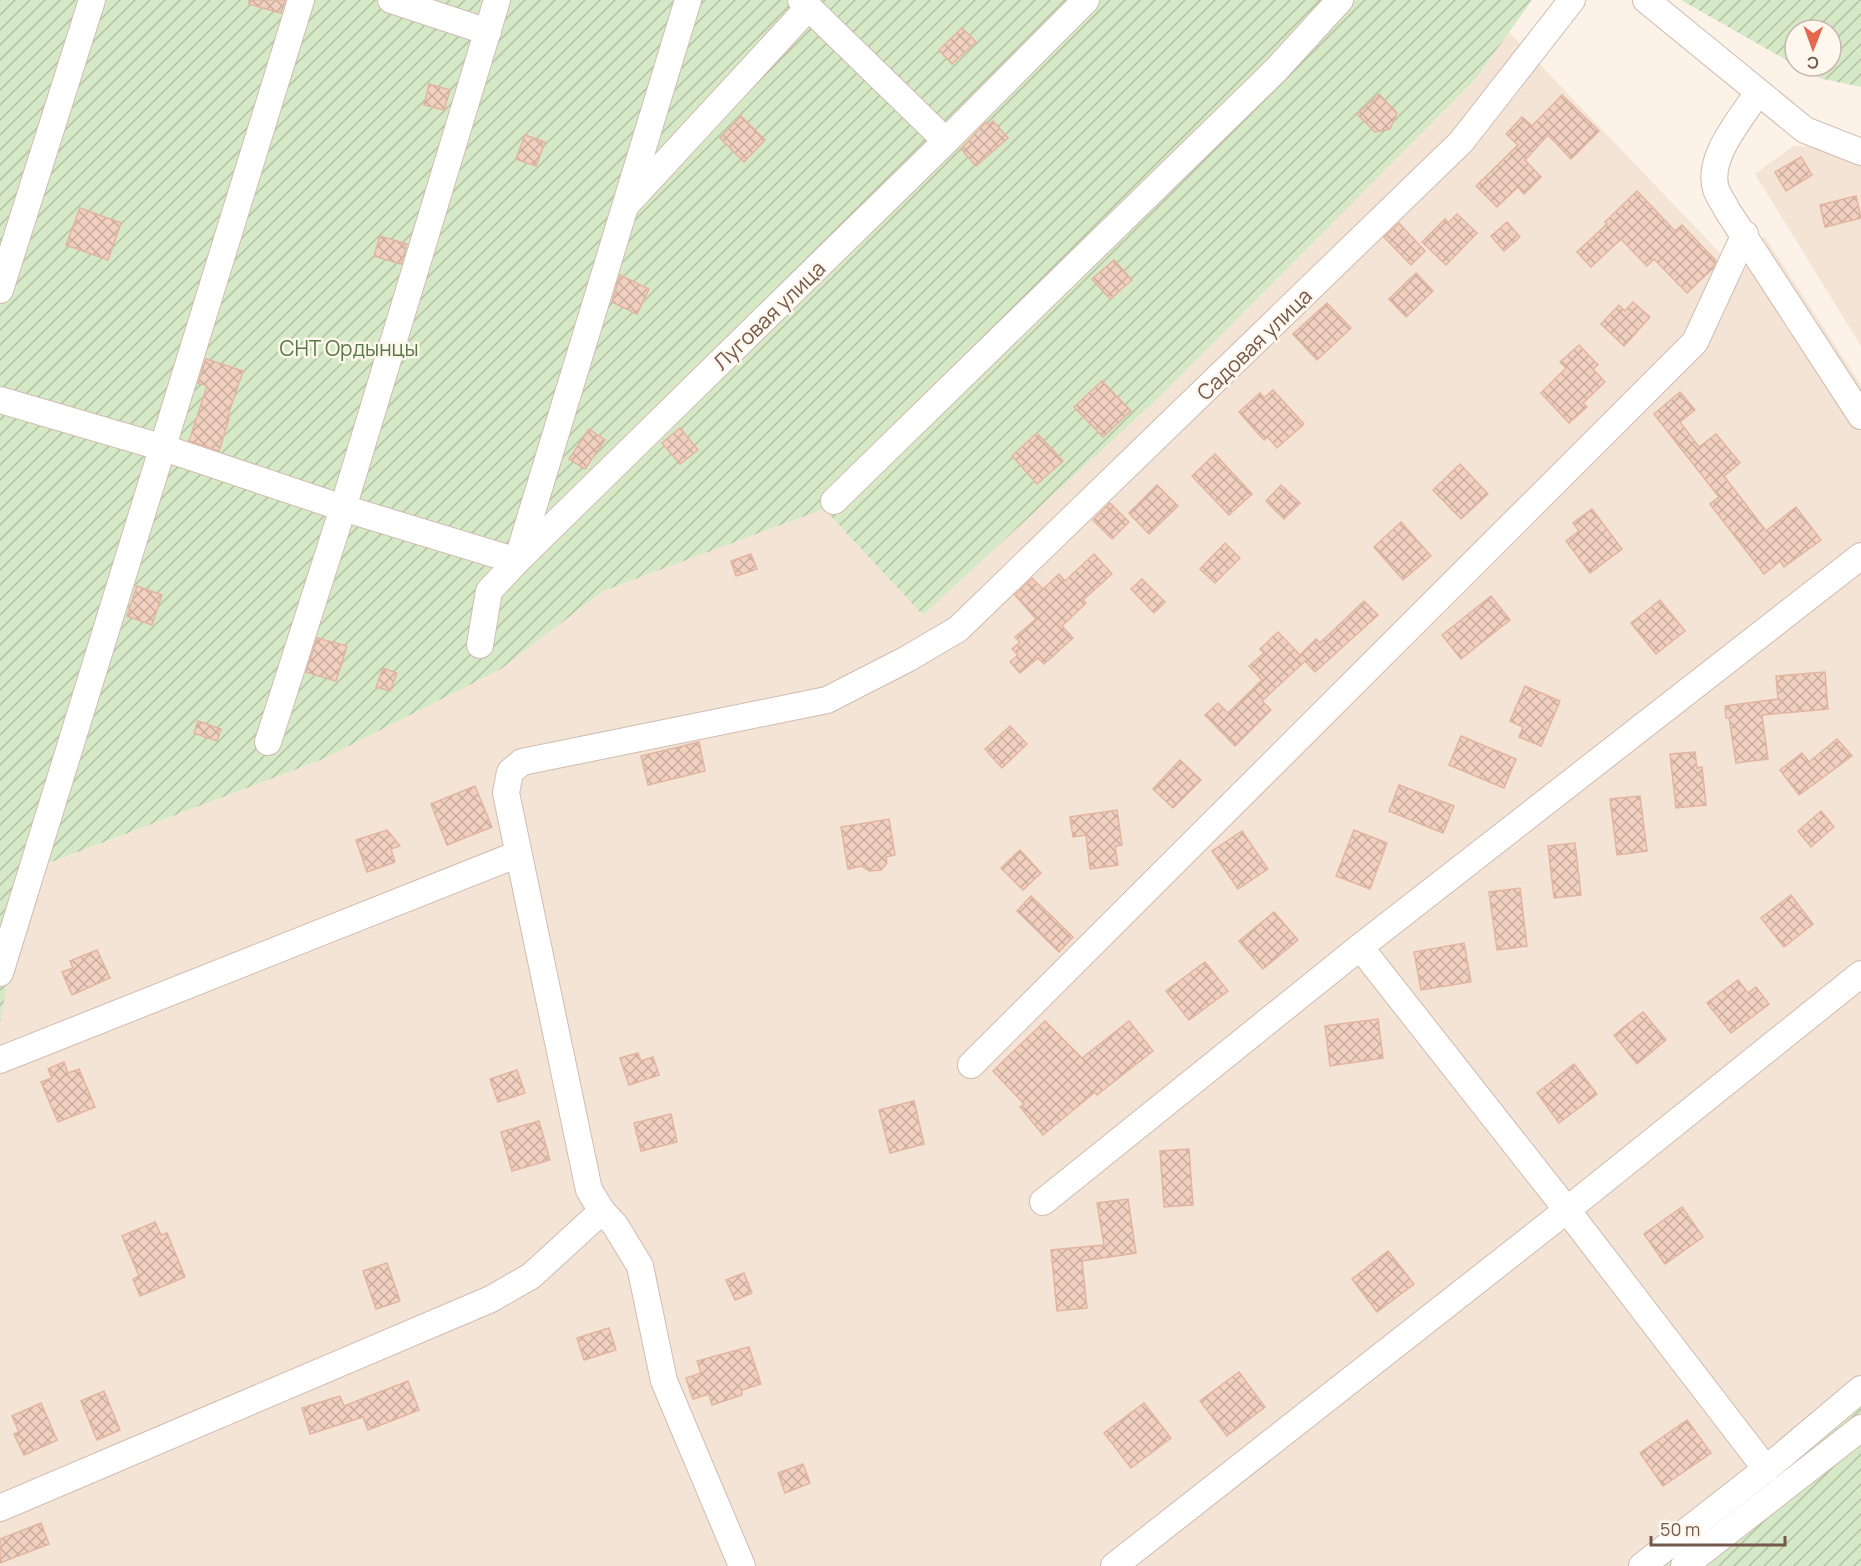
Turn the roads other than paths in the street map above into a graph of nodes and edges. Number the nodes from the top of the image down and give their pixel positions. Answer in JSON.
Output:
{"nodes":[{"id":1,"x":92,"y":0,"type":"edge"},
{"id":2,"x":301,"y":0,"type":"edge"},
{"id":3,"x":391,"y":0,"type":"edge"},
{"id":4,"x":497,"y":0,"type":"edge"},
{"id":5,"x":688,"y":0,"type":"edge"},
{"id":6,"x":1086,"y":0,"type":"edge"},
{"id":7,"x":1340,"y":0,"type":"edge"},
{"id":8,"x":1572,"y":0,"type":"edge"},
{"id":9,"x":1646,"y":0,"type":"edge"},
{"id":10,"x":805,"y":4,"type":"edge"},
{"id":11,"x":488,"y":32,"type":"junction"},
{"id":12,"x":1758,"y":92,"type":"junction"},
{"id":13,"x":946,"y":141,"type":"junction"},
{"id":14,"x":1861,"y":152,"type":"edge"},
{"id":15,"x":624,"y":208,"type":"junction"},
{"id":16,"x":1745,"y":234,"type":"junction"},
{"id":17,"x":0,"y":290,"type":"edge"},
{"id":18,"x":0,"y":400,"type":"edge"},
{"id":19,"x":1861,"y":416,"type":"edge"},
{"id":20,"x":164,"y":448,"type":"junction"},
{"id":21,"x":834,"y":501,"type":"dead end"},
{"id":22,"x":343,"y":508,"type":"junction"},
{"id":23,"x":1861,"y":556,"type":"edge"},
{"id":24,"x":517,"y":561,"type":"junction"},
{"id":25,"x":480,"y":645,"type":"dead end"},
{"id":26,"x":268,"y":742,"type":"dead end"},
{"id":27,"x":518,"y":854,"type":"junction"},
{"id":28,"x":1360,"y":947,"type":"junction"},
{"id":29,"x":0,"y":973,"type":"edge"},
{"id":30,"x":1861,"y":974,"type":"edge"},
{"id":31,"x":0,"y":1060,"type":"edge"},
{"id":32,"x":971,"y":1065,"type":"dead end"},
{"id":33,"x":1043,"y":1202,"type":"dead end"},
{"id":34,"x":1567,"y":1210,"type":"junction"},
{"id":35,"x":602,"y":1211,"type":"junction"},
{"id":36,"x":1861,"y":1389,"type":"edge"},
{"id":37,"x":1861,"y":1428,"type":"edge"},
{"id":38,"x":1766,"y":1469,"type":"junction"},
{"id":39,"x":0,"y":1508,"type":"edge"},
{"id":40,"x":742,"y":1566,"type":"edge"},
{"id":41,"x":1114,"y":1566,"type":"edge"},
{"id":42,"x":1642,"y":1566,"type":"edge"},
{"id":43,"x":1684,"y":1566,"type":"edge"}],
"edges":[{"from":1,"to":17,"type":"street"},
{"from":2,"to":20,"type":"street"},
{"from":3,"to":11,"type":"street"},
{"from":4,"to":11,"type":"street"},
{"from":5,"to":15,"type":"street"},
{"from":6,"to":13,"type":"street","name":"Луговая улица"},
{"from":7,"to":21,"type":"street"},
{"from":8,"to":27,"type":"street","name":"Садовая улица"},
{"from":9,"to":12,"type":"street"},
{"from":10,"to":13,"type":"street"},
{"from":10,"to":15,"type":"street"},
{"from":11,"to":22,"type":"street"},
{"from":12,"to":14,"type":"street"},
{"from":12,"to":16,"type":"street"},
{"from":13,"to":24,"type":"street","name":"Луговая улица"},
{"from":15,"to":24,"type":"street"},
{"from":16,"to":19,"type":"street"},
{"from":16,"to":32,"type":"street"},
{"from":18,"to":20,"type":"street"},
{"from":20,"to":22,"type":"street"},
{"from":20,"to":29,"type":"street"},
{"from":22,"to":24,"type":"street"},
{"from":22,"to":26,"type":"street"},
{"from":23,"to":28,"type":"street"},
{"from":24,"to":25,"type":"street","name":"Луговая улица"},
{"from":27,"to":31,"type":"street"},
{"from":27,"to":35,"type":"street","name":"Садовая улица"},
{"from":28,"to":33,"type":"street"},
{"from":28,"to":34,"type":"street"},
{"from":30,"to":34,"type":"street"},
{"from":34,"to":38,"type":"street"},
{"from":34,"to":41,"type":"street"},
{"from":35,"to":39,"type":"street"},
{"from":35,"to":40,"type":"street","name":"Садовая улица"},
{"from":36,"to":38,"type":"street"},
{"from":37,"to":43,"type":"street"},
{"from":38,"to":42,"type":"street"}]}
